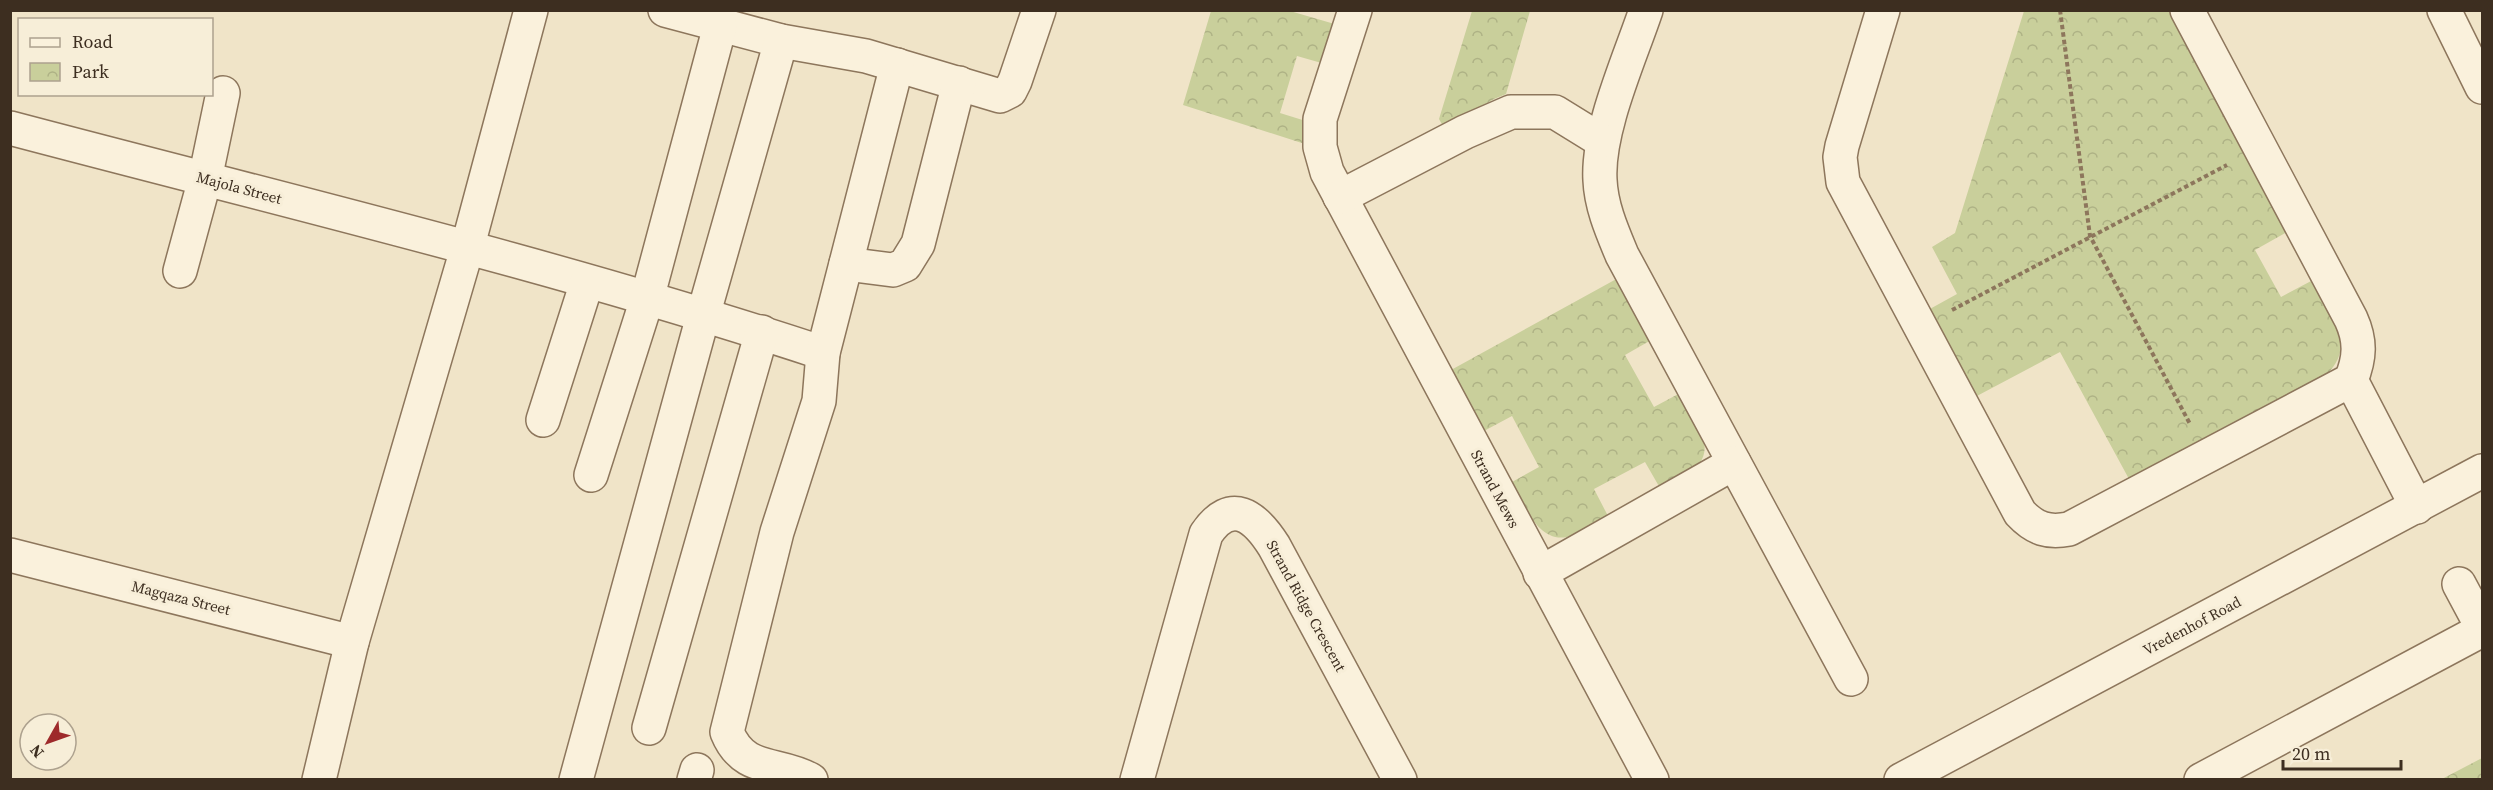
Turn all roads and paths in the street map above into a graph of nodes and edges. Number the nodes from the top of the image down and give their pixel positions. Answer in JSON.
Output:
{"nodes":[{"id":1,"x":531,"y":10,"type":"edge"},
{"id":2,"x":665,"y":10,"type":"edge"},
{"id":3,"x":1039,"y":10,"type":"edge"},
{"id":4,"x":1355,"y":10,"type":"edge"},
{"id":5,"x":1646,"y":10,"type":"edge"},
{"id":6,"x":1883,"y":10,"type":"edge"},
{"id":7,"x":2060,"y":10,"type":"edge"},
{"id":8,"x":2187,"y":10,"type":"edge"},
{"id":9,"x":2444,"y":10,"type":"edge"},
{"id":10,"x":720,"y":27,"type":"junction"},
{"id":11,"x":781,"y":41,"type":"junction"},
{"id":12,"x":897,"y":65,"type":"junction"},
{"id":13,"x":959,"y":84,"type":"junction"},
{"id":14,"x":2482,"y":87,"type":"edge"},
{"id":15,"x":223,"y":93,"type":"dead end"},
{"id":16,"x":10,"y":128,"type":"edge"},
{"id":17,"x":1602,"y":141,"type":"junction"},
{"id":18,"x":2260,"y":148,"type":"junction"},
{"id":19,"x":205,"y":180,"type":"junction"},
{"id":20,"x":1340,"y":197,"type":"junction"},
{"id":21,"x":2090,"y":236,"type":"junction"},
{"id":22,"x":467,"y":249,"type":"junction"},
{"id":23,"x":846,"y":264,"type":"junction"},
{"id":24,"x":180,"y":271,"type":"dead end"},
{"id":25,"x":587,"y":282,"type":"junction"},
{"id":26,"x":647,"y":299,"type":"junction"},
{"id":27,"x":703,"y":316,"type":"junction"},
{"id":28,"x":1920,"y":327,"type":"junction"},
{"id":29,"x":762,"y":332,"type":"junction"},
{"id":30,"x":823,"y":353,"type":"junction"},
{"id":31,"x":2350,"y":380,"type":"junction"},
{"id":32,"x":543,"y":420,"type":"dead end"},
{"id":33,"x":2207,"y":456,"type":"junction"},
{"id":34,"x":1734,"y":463,"type":"junction"},
{"id":35,"x":2482,"y":471,"type":"edge"},
{"id":36,"x":591,"y":475,"type":"dead end"},
{"id":37,"x":2417,"y":507,"type":"junction"},
{"id":38,"x":10,"y":555,"type":"edge"},
{"id":39,"x":1540,"y":573,"type":"junction"},
{"id":40,"x":2459,"y":584,"type":"dead end"},
{"id":41,"x":2482,"y":629,"type":"edge"},
{"id":42,"x":352,"y":642,"type":"junction"},
{"id":43,"x":1851,"y":679,"type":"dead end"},
{"id":44,"x":649,"y":728,"type":"dead end"},
{"id":45,"x":756,"y":772,"type":"edge"},
{"id":46,"x":319,"y":780,"type":"edge"},
{"id":47,"x":576,"y":780,"type":"edge"},
{"id":48,"x":811,"y":780,"type":"edge"},
{"id":49,"x":1137,"y":780,"type":"edge"},
{"id":50,"x":1400,"y":780,"type":"edge"},
{"id":51,"x":1652,"y":780,"type":"edge"},
{"id":52,"x":1900,"y":780,"type":"edge"},
{"id":53,"x":2201,"y":780,"type":"edge"}],
"edges":[{"from":1,"to":22,"type":"street"},
{"from":2,"to":10,"type":"street"},
{"from":3,"to":13,"type":"street"},
{"from":4,"to":20,"type":"street","name":"Strand Mews"},
{"from":5,"to":17,"type":"street"},
{"from":6,"to":28,"type":"street"},
{"from":7,"to":21,"type":"path"},
{"from":8,"to":18,"type":"street"},
{"from":9,"to":14,"type":"street"},
{"from":10,"to":11,"type":"street"},
{"from":10,"to":26,"type":"street"},
{"from":11,"to":12,"type":"street"},
{"from":11,"to":27,"type":"street"},
{"from":12,"to":13,"type":"street"},
{"from":12,"to":23,"type":"street"},
{"from":13,"to":23,"type":"street"},
{"from":15,"to":19,"type":"street"},
{"from":16,"to":19,"type":"street","name":"Majola Street"},
{"from":17,"to":20,"type":"street"},
{"from":17,"to":34,"type":"street"},
{"from":18,"to":21,"type":"path"},
{"from":18,"to":31,"type":"street"},
{"from":19,"to":22,"type":"street","name":"Majola Street"},
{"from":19,"to":24,"type":"street"},
{"from":20,"to":39,"type":"street","name":"Strand Mews"},
{"from":21,"to":28,"type":"path"},
{"from":21,"to":33,"type":"path"},
{"from":22,"to":25,"type":"street","name":"Majola Street"},
{"from":22,"to":42,"type":"street"},
{"from":23,"to":30,"type":"street"},
{"from":25,"to":26,"type":"street","name":"Majola Street"},
{"from":25,"to":32,"type":"street"},
{"from":26,"to":27,"type":"street","name":"Majola Street"},
{"from":26,"to":36,"type":"street"},
{"from":27,"to":29,"type":"street","name":"Majola Street"},
{"from":27,"to":47,"type":"street"},
{"from":28,"to":33,"type":"street"},
{"from":29,"to":30,"type":"street","name":"Majola Street"},
{"from":29,"to":44,"type":"street"},
{"from":30,"to":45,"type":"street"},
{"from":31,"to":33,"type":"street"},
{"from":31,"to":37,"type":"street"},
{"from":34,"to":39,"type":"street"},
{"from":34,"to":43,"type":"street"},
{"from":35,"to":37,"type":"street","name":"Vredenhof Road"},
{"from":37,"to":52,"type":"street","name":"Vredenhof Road"},
{"from":38,"to":42,"type":"street","name":"Magqaza Street"},
{"from":39,"to":51,"type":"street","name":"Strand Mews"},
{"from":40,"to":41,"type":"street"},
{"from":41,"to":53,"type":"street"},
{"from":42,"to":46,"type":"street"},
{"from":45,"to":48,"type":"street"},
{"from":49,"to":50,"type":"street","name":"Strand Ridge Crescent"}]}
